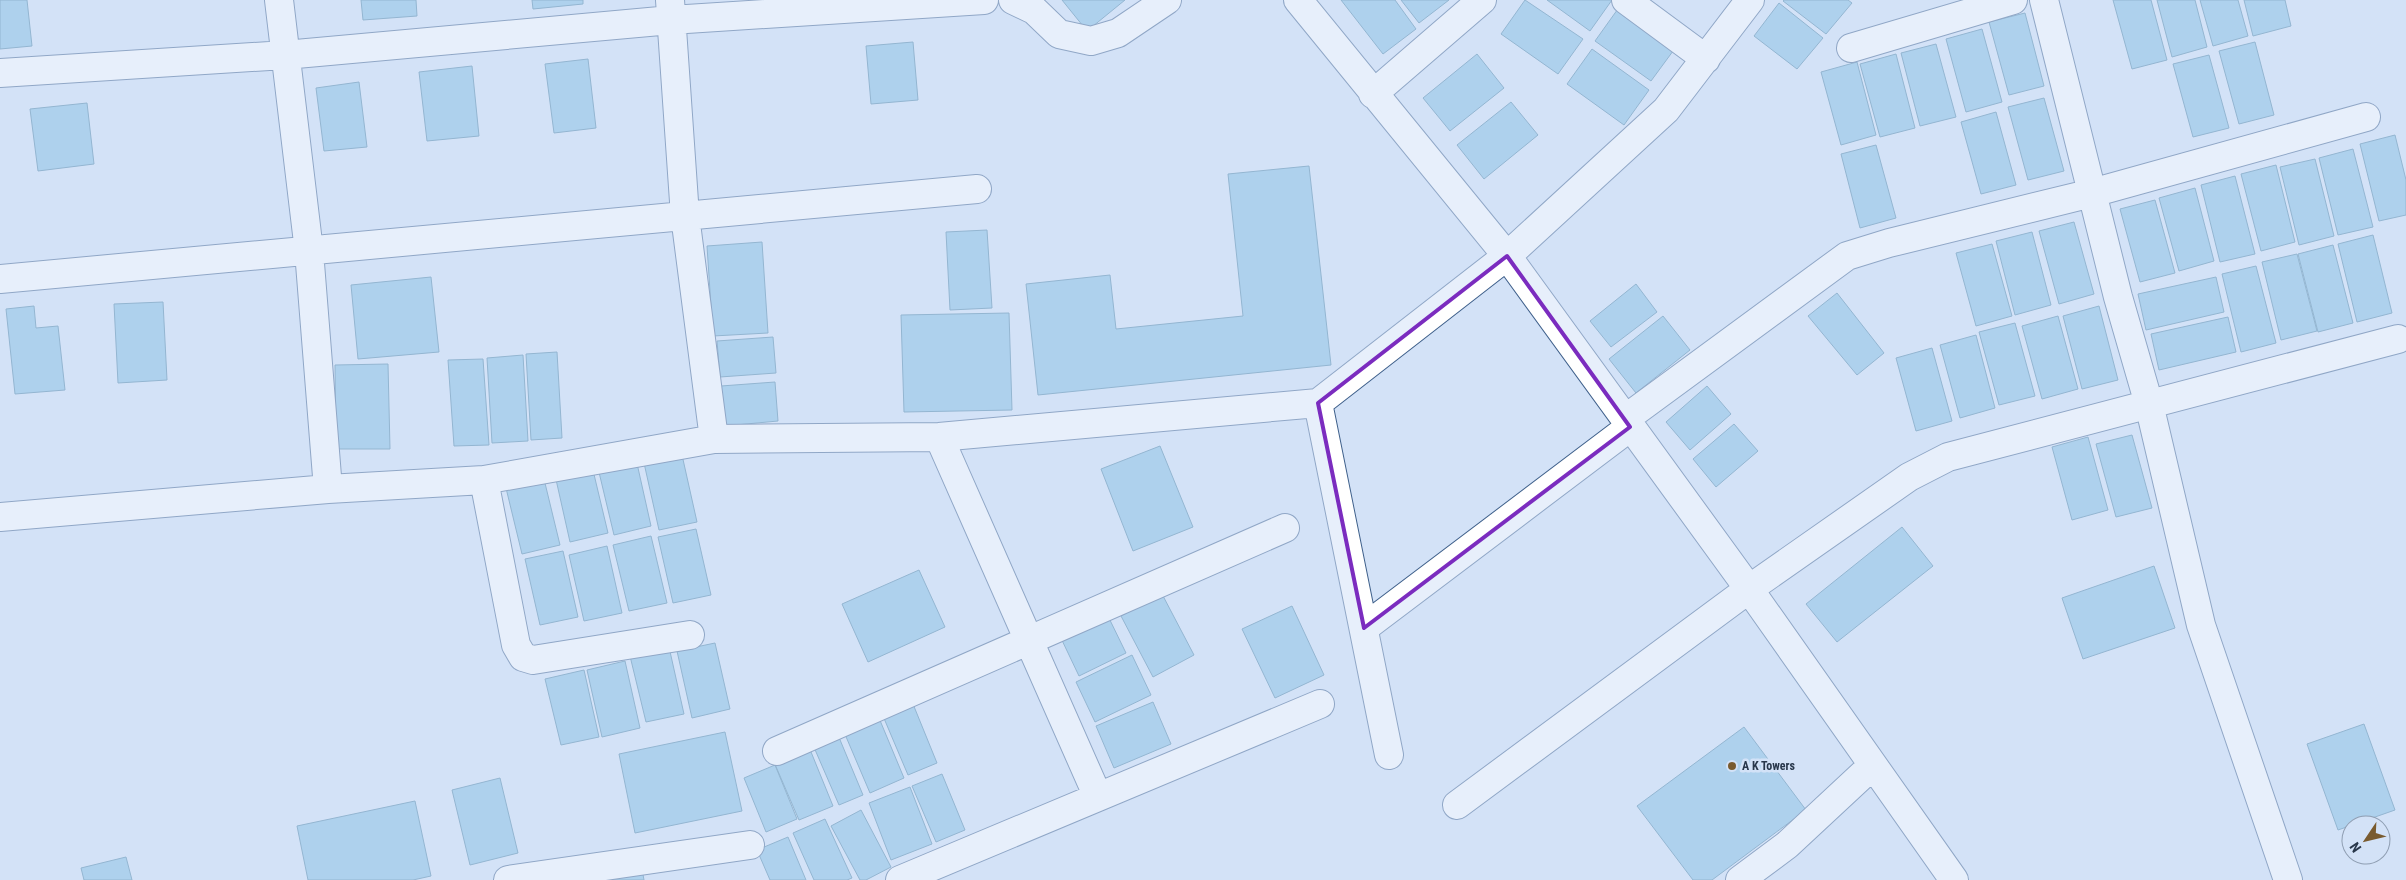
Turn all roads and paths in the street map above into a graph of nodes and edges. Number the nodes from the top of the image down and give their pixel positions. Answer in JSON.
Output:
{"nodes":[{"id":1,"x":279,"y":0,"type":"edge"},
{"id":2,"x":984,"y":0,"type":"edge"},
{"id":3,"x":1013,"y":0,"type":"edge"},
{"id":4,"x":1167,"y":0,"type":"edge"},
{"id":5,"x":1298,"y":0,"type":"edge"},
{"id":6,"x":1482,"y":0,"type":"edge"},
{"id":7,"x":1626,"y":0,"type":"edge"},
{"id":8,"x":1750,"y":0,"type":"edge"},
{"id":9,"x":2013,"y":0,"type":"edge"},
{"id":10,"x":2044,"y":0,"type":"edge"},
{"id":11,"x":670,"y":10,"type":"edge"},
{"id":12,"x":1851,"y":48,"type":"dead end"},
{"id":13,"x":285,"y":55,"type":"junction"},
{"id":14,"x":1706,"y":59,"type":"junction"},
{"id":15,"x":0,"y":73,"type":"edge"},
{"id":16,"x":1373,"y":94,"type":"junction"},
{"id":17,"x":2366,"y":117,"type":"dead end"},
{"id":18,"x":977,"y":189,"type":"dead end"},
{"id":19,"x":2092,"y":193,"type":"junction"},
{"id":20,"x":685,"y":216,"type":"junction"},
{"id":21,"x":309,"y":251,"type":"junction"},
{"id":22,"x":1506,"y":256,"type":"junction"},
{"id":23,"x":0,"y":279,"type":"edge"},
{"id":24,"x":2398,"y":339,"type":"dead end"},
{"id":25,"x":1318,"y":403,"type":"junction"},
{"id":26,"x":2149,"y":404,"type":"junction"},
{"id":27,"x":1627,"y":423,"type":"junction"},
{"id":28,"x":938,"y":437,"type":"junction"},
{"id":29,"x":714,"y":439,"type":"junction"},
{"id":30,"x":484,"y":480,"type":"junction"},
{"id":31,"x":328,"y":489,"type":"junction"},
{"id":32,"x":0,"y":517,"type":"edge"},
{"id":33,"x":1284,"y":528,"type":"dead end"},
{"id":34,"x":1749,"y":589,"type":"junction"},
{"id":35,"x":1364,"y":628,"type":"junction"},
{"id":36,"x":690,"y":635,"type":"dead end"},
{"id":37,"x":1029,"y":640,"type":"junction"},
{"id":38,"x":1320,"y":704,"type":"dead end"},
{"id":39,"x":776,"y":751,"type":"dead end"},
{"id":40,"x":1389,"y":755,"type":"dead end"},
{"id":41,"x":1873,"y":765,"type":"junction"},
{"id":42,"x":1098,"y":797,"type":"junction"},
{"id":43,"x":1457,"y":805,"type":"dead end"},
{"id":44,"x":750,"y":845,"type":"dead end"},
{"id":45,"x":508,"y":880,"type":"edge"},
{"id":46,"x":900,"y":880,"type":"edge"},
{"id":47,"x":1740,"y":880,"type":"edge"},
{"id":48,"x":1954,"y":880,"type":"edge"},
{"id":49,"x":2288,"y":880,"type":"edge"}],
"edges":[{"from":1,"to":13,"type":"street"},
{"from":2,"to":11,"type":"street"},
{"from":3,"to":4,"type":"street"},
{"from":5,"to":16,"type":"street"},
{"from":6,"to":16,"type":"street"},
{"from":7,"to":14,"type":"street"},
{"from":8,"to":14,"type":"street"},
{"from":9,"to":12,"type":"street"},
{"from":10,"to":19,"type":"street"},
{"from":11,"to":13,"type":"street"},
{"from":11,"to":20,"type":"street"},
{"from":13,"to":15,"type":"street"},
{"from":13,"to":21,"type":"street"},
{"from":14,"to":22,"type":"street"},
{"from":16,"to":22,"type":"street"},
{"from":17,"to":19,"type":"street"},
{"from":18,"to":20,"type":"street"},
{"from":19,"to":26,"type":"street"},
{"from":19,"to":27,"type":"street"},
{"from":20,"to":21,"type":"street"},
{"from":20,"to":29,"type":"street"},
{"from":21,"to":23,"type":"street"},
{"from":21,"to":31,"type":"street"},
{"from":22,"to":25,"type":"street"},
{"from":22,"to":27,"type":"street"},
{"from":24,"to":26,"type":"street"},
{"from":25,"to":28,"type":"street"},
{"from":25,"to":35,"type":"street"},
{"from":26,"to":34,"type":"street"},
{"from":26,"to":49,"type":"street"},
{"from":27,"to":34,"type":"street"},
{"from":27,"to":35,"type":"street"},
{"from":28,"to":29,"type":"street"},
{"from":28,"to":37,"type":"street"},
{"from":29,"to":30,"type":"street"},
{"from":30,"to":31,"type":"street"},
{"from":30,"to":36,"type":"street"},
{"from":31,"to":32,"type":"street"},
{"from":33,"to":37,"type":"street"},
{"from":34,"to":41,"type":"street"},
{"from":34,"to":43,"type":"street"},
{"from":35,"to":40,"type":"street"},
{"from":37,"to":39,"type":"street"},
{"from":37,"to":42,"type":"street"},
{"from":38,"to":42,"type":"street"},
{"from":41,"to":47,"type":"street"},
{"from":41,"to":48,"type":"street"},
{"from":42,"to":46,"type":"street"},
{"from":44,"to":45,"type":"street"}]}
